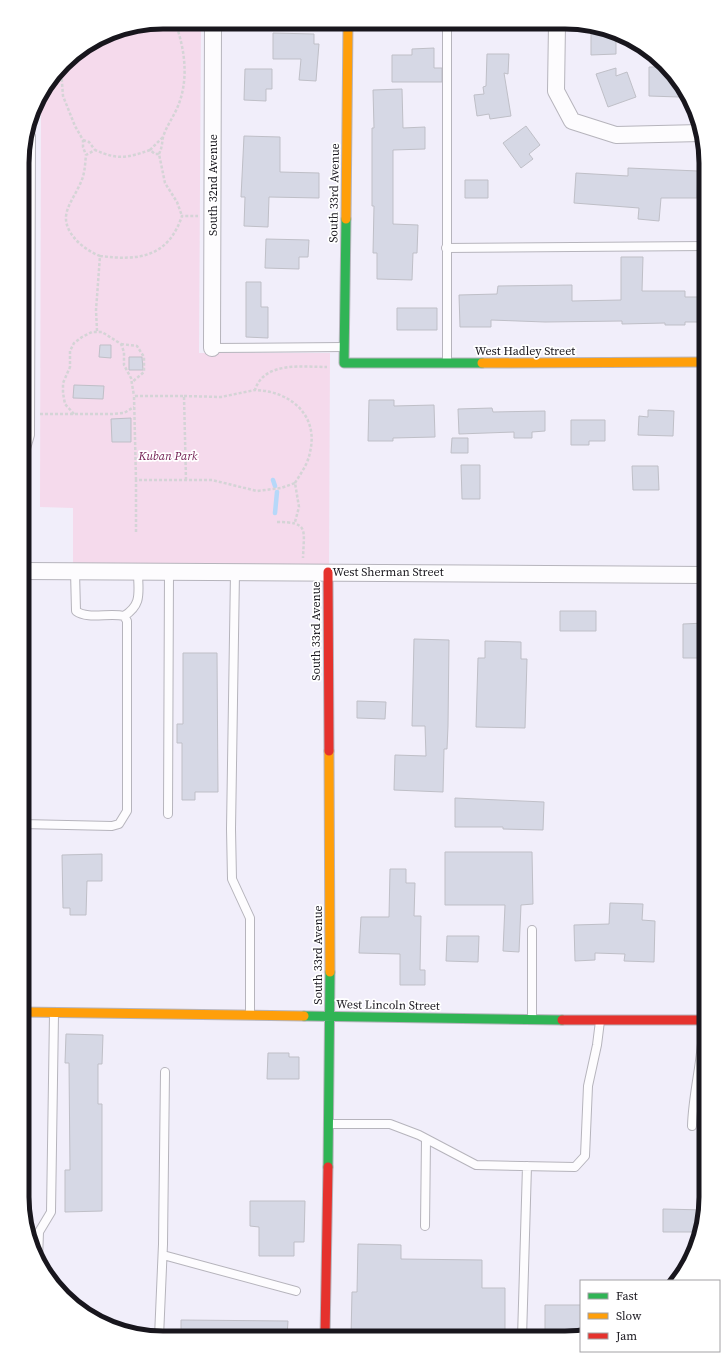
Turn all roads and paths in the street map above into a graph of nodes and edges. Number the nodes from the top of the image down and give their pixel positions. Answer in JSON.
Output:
{"nodes":[{"id":1,"x":178,"y":29,"type":"edge"},
{"id":2,"x":213,"y":29,"type":"edge"},
{"id":3,"x":348,"y":29,"type":"edge"},
{"id":4,"x":447,"y":29,"type":"edge"},
{"id":5,"x":557,"y":29,"type":"edge"},
{"id":6,"x":62,"y":75,"type":"edge"},
{"id":7,"x":695,"y":133,"type":"edge"},
{"id":8,"x":164,"y":136,"type":"junction"},
{"id":9,"x":83,"y":140,"type":"junction"},
{"id":10,"x":30,"y":146,"type":"edge"},
{"id":11,"x":95,"y":150,"type":"junction"},
{"id":12,"x":150,"y":150,"type":"junction"},
{"id":13,"x":159,"y":154,"type":"junction"},
{"id":14,"x":86,"y":155,"type":"junction"},
{"id":15,"x":182,"y":216,"type":"junction"},
{"id":16,"x":213,"y":216,"type":"junction"},
{"id":17,"x":699,"y":246,"type":"edge"},
{"id":18,"x":446,"y":248,"type":"junction"},
{"id":19,"x":100,"y":256,"type":"junction"},
{"id":20,"x":97,"y":331,"type":"junction"},
{"id":21,"x":121,"y":344,"type":"junction"},
{"id":22,"x":344,"y":347,"type":"junction"},
{"id":23,"x":212,"y":348,"type":"joint"},
{"id":24,"x":699,"y":362,"type":"edge"},
{"id":25,"x":344,"y":363,"type":"joint"},
{"id":26,"x":447,"y":363,"type":"junction"},
{"id":27,"x":330,"y":366,"type":"dead end"},
{"id":28,"x":131,"y":383,"type":"junction"},
{"id":29,"x":255,"y":390,"type":"junction"},
{"id":30,"x":134,"y":396,"type":"junction"},
{"id":31,"x":184,"y":396,"type":"junction"},
{"id":32,"x":134,"y":407,"type":"junction"},
{"id":33,"x":30,"y":414,"type":"junction"},
{"id":34,"x":74,"y":414,"type":"junction"},
{"id":35,"x":29,"y":438,"type":"edge"},
{"id":36,"x":136,"y":480,"type":"junction"},
{"id":37,"x":186,"y":480,"type":"junction"},
{"id":38,"x":295,"y":483,"type":"junction"},
{"id":39,"x":276,"y":522,"type":"dead end"},
{"id":40,"x":295,"y":522,"type":"junction"},
{"id":41,"x":136,"y":532,"type":"dead end"},
{"id":42,"x":29,"y":571,"type":"edge"},
{"id":43,"x":75,"y":571,"type":"junction"},
{"id":44,"x":138,"y":571,"type":"junction"},
{"id":45,"x":169,"y":572,"type":"junction"},
{"id":46,"x":235,"y":572,"type":"junction"},
{"id":47,"x":303,"y":572,"type":"junction"},
{"id":48,"x":328,"y":572,"type":"junction"},
{"id":49,"x":699,"y":575,"type":"edge"},
{"id":50,"x":124,"y":616,"type":"junction"},
{"id":51,"x":168,"y":814,"type":"dead end"},
{"id":52,"x":29,"y":824,"type":"edge"},
{"id":53,"x":532,"y":930,"type":"dead end"},
{"id":54,"x":29,"y":1012,"type":"edge"},
{"id":55,"x":54,"y":1013,"type":"junction"},
{"id":56,"x":250,"y":1015,"type":"junction"},
{"id":57,"x":330,"y":1016,"type":"junction"},
{"id":58,"x":532,"y":1020,"type":"junction"},
{"id":59,"x":600,"y":1020,"type":"junction"},
{"id":60,"x":699,"y":1020,"type":"edge"},
{"id":61,"x":699,"y":1070,"type":"edge"},
{"id":62,"x":164,"y":1072,"type":"dead end"},
{"id":63,"x":328,"y":1124,"type":"junction"},
{"id":64,"x":692,"y":1126,"type":"dead end"},
{"id":65,"x":426,"y":1139,"type":"junction"},
{"id":66,"x":526,"y":1166,"type":"junction"},
{"id":67,"x":425,"y":1226,"type":"dead end"},
{"id":68,"x":38,"y":1247,"type":"edge"},
{"id":69,"x":163,"y":1255,"type":"junction"},
{"id":70,"x":296,"y":1291,"type":"dead end"},
{"id":71,"x":159,"y":1331,"type":"edge"},
{"id":72,"x":325,"y":1331,"type":"edge"},
{"id":73,"x":522,"y":1331,"type":"edge"}],
"edges":[{"from":1,"to":8,"type":"path"},
{"from":2,"to":16,"type":"street","name":"South 32nd Avenue"},
{"from":3,"to":22,"type":"street","name":"South 33rd Avenue"},
{"from":4,"to":18,"type":"lane"},
{"from":5,"to":7,"type":"street"},
{"from":6,"to":9,"type":"path"},
{"from":8,"to":12,"type":"path"},
{"from":8,"to":13,"type":"path"},
{"from":9,"to":11,"type":"path"},
{"from":9,"to":14,"type":"path"},
{"from":10,"to":33,"type":"lane"},
{"from":11,"to":12,"type":"path"},
{"from":11,"to":14,"type":"path"},
{"from":12,"to":13,"type":"path"},
{"from":13,"to":15,"type":"path"},
{"from":14,"to":19,"type":"path"},
{"from":15,"to":16,"type":"path"},
{"from":15,"to":19,"type":"path"},
{"from":16,"to":23,"type":"street","name":"South 32nd Avenue"},
{"from":17,"to":18,"type":"lane"},
{"from":18,"to":26,"type":"lane"},
{"from":19,"to":20,"type":"path"},
{"from":20,"to":21,"type":"path"},
{"from":20,"to":34,"type":"path"},
{"from":21,"to":28,"type":"path"},
{"from":21,"to":28,"type":"path"},
{"from":22,"to":23,"type":"lane"},
{"from":22,"to":25,"type":"street","name":"South 33rd Avenue"},
{"from":24,"to":26,"type":"street","name":"West Hadley Street"},
{"from":25,"to":26,"type":"street","name":"West Hadley Street"},
{"from":27,"to":29,"type":"path"},
{"from":28,"to":30,"type":"path"},
{"from":29,"to":31,"type":"path"},
{"from":29,"to":38,"type":"path"},
{"from":30,"to":31,"type":"path"},
{"from":30,"to":32,"type":"path"},
{"from":31,"to":37,"type":"path"},
{"from":32,"to":34,"type":"path"},
{"from":32,"to":36,"type":"path"},
{"from":33,"to":34,"type":"path"},
{"from":33,"to":35,"type":"lane"},
{"from":36,"to":37,"type":"path"},
{"from":36,"to":41,"type":"path"},
{"from":37,"to":38,"type":"path"},
{"from":38,"to":40,"type":"path"},
{"from":39,"to":40,"type":"path"},
{"from":40,"to":47,"type":"path"},
{"from":42,"to":43,"type":"street","name":"West Sherman Street"},
{"from":43,"to":44,"type":"street","name":"West Sherman Street"},
{"from":43,"to":50,"type":"lane"},
{"from":44,"to":45,"type":"street","name":"West Sherman Street"},
{"from":44,"to":50,"type":"lane"},
{"from":45,"to":46,"type":"street","name":"West Sherman Street"},
{"from":45,"to":51,"type":"lane"},
{"from":46,"to":47,"type":"street","name":"West Sherman Street"},
{"from":46,"to":56,"type":"lane"},
{"from":47,"to":48,"type":"street","name":"West Sherman Street"},
{"from":48,"to":49,"type":"street","name":"West Sherman Street"},
{"from":48,"to":57,"type":"street","name":"South 33rd Avenue"},
{"from":50,"to":52,"type":"lane"},
{"from":53,"to":58,"type":"lane"},
{"from":54,"to":55,"type":"street","name":"West Lincoln Street"},
{"from":55,"to":56,"type":"street","name":"West Lincoln Street"},
{"from":55,"to":68,"type":"lane"},
{"from":56,"to":57,"type":"street","name":"West Lincoln Street"},
{"from":57,"to":58,"type":"street","name":"West Lincoln Street"},
{"from":57,"to":63,"type":"street","name":"South 33rd Avenue"},
{"from":58,"to":59,"type":"street","name":"West Lincoln Street"},
{"from":59,"to":60,"type":"street","name":"West Lincoln Street"},
{"from":59,"to":66,"type":"lane"},
{"from":61,"to":64,"type":"lane"},
{"from":62,"to":69,"type":"lane"},
{"from":63,"to":65,"type":"lane"},
{"from":63,"to":72,"type":"street","name":"South 33rd Avenue"},
{"from":65,"to":66,"type":"lane"},
{"from":65,"to":67,"type":"lane"},
{"from":66,"to":73,"type":"lane"},
{"from":69,"to":70,"type":"lane"},
{"from":69,"to":71,"type":"lane"}]}
